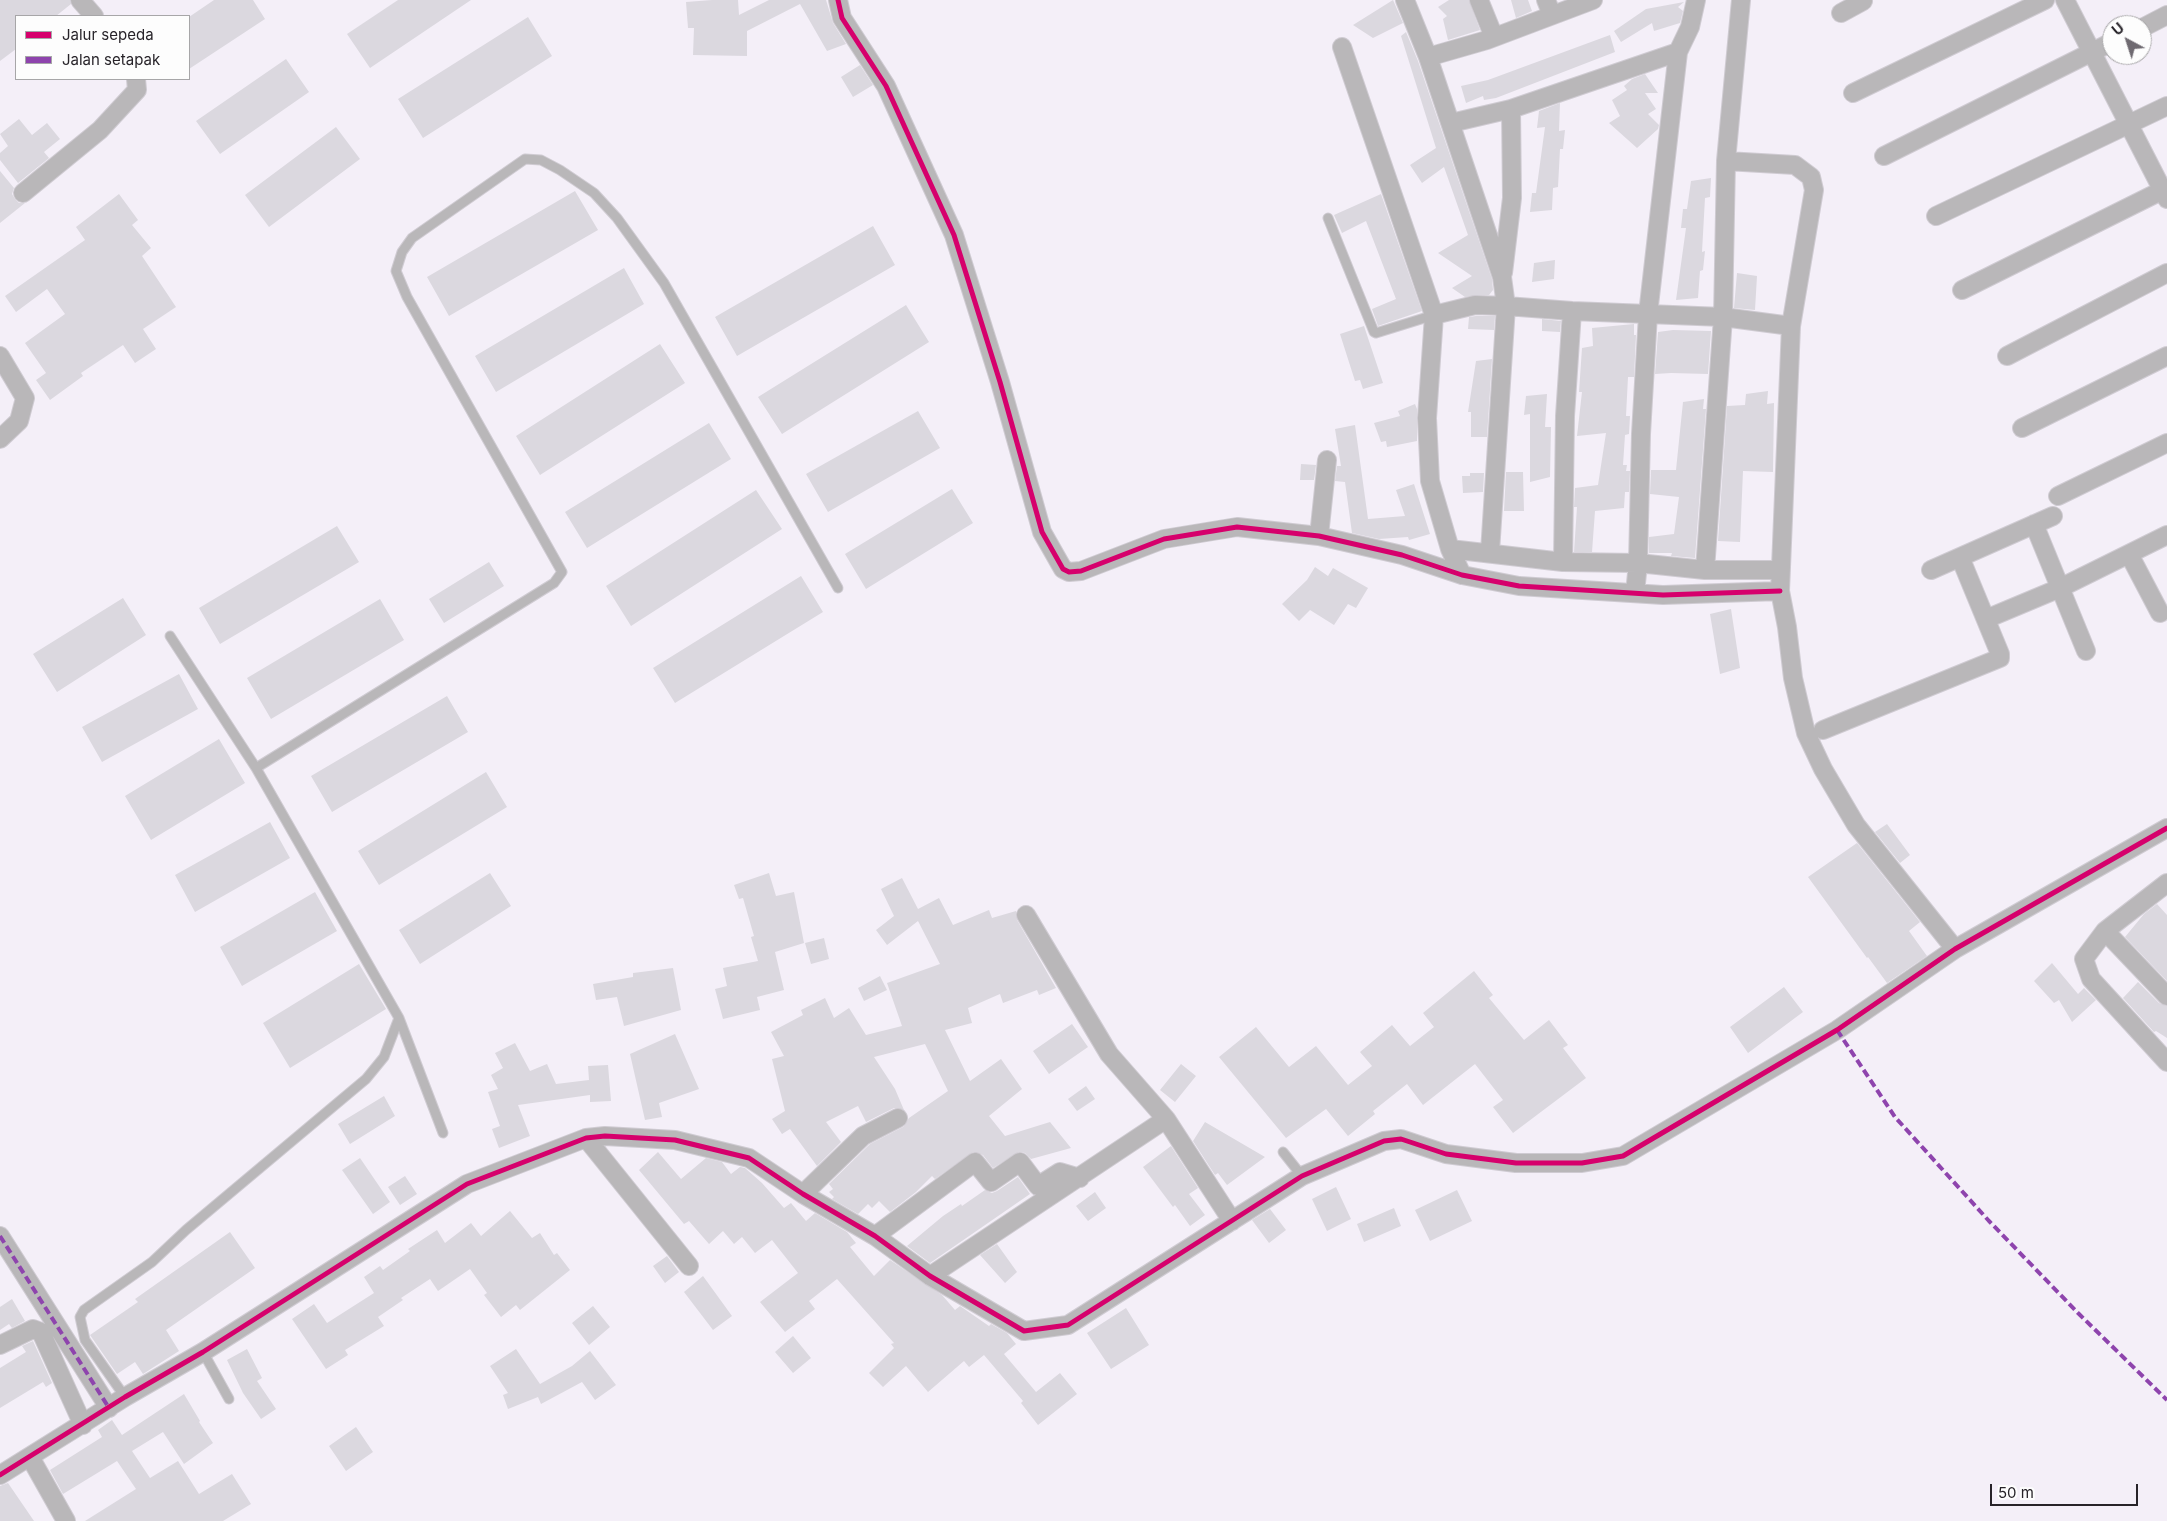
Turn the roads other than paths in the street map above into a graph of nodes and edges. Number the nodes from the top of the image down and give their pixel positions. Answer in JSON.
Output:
{"nodes":[{"id":1,"x":80,"y":0,"type":"edge"},
{"id":2,"x":838,"y":0,"type":"edge"},
{"id":3,"x":1405,"y":0,"type":"edge"},
{"id":4,"x":1479,"y":0,"type":"edge"},
{"id":5,"x":1593,"y":0,"type":"edge"},
{"id":6,"x":1696,"y":0,"type":"edge"},
{"id":7,"x":1741,"y":0,"type":"edge"},
{"id":8,"x":1864,"y":0,"type":"edge"},
{"id":9,"x":2045,"y":0,"type":"edge"},
{"id":10,"x":2065,"y":0,"type":"edge"},
{"id":11,"x":1549,"y":8,"type":"edge"},
{"id":12,"x":1841,"y":13,"type":"dead end"},
{"id":13,"x":93,"y":15,"type":"edge"},
{"id":14,"x":2167,"y":15,"type":"edge"},
{"id":15,"x":2152,"y":23,"type":"edge"},
{"id":16,"x":1494,"y":37,"type":"junction"},
{"id":17,"x":1342,"y":47,"type":"dead end"},
{"id":18,"x":2102,"y":47,"type":"edge"},
{"id":19,"x":1678,"y":52,"type":"junction"},
{"id":20,"x":2092,"y":52,"type":"junction"},
{"id":21,"x":1428,"y":57,"type":"junction"},
{"id":22,"x":136,"y":80,"type":"edge"},
{"id":23,"x":1853,"y":93,"type":"dead end"},
{"id":24,"x":2167,"y":106,"type":"edge"},
{"id":25,"x":1511,"y":109,"type":"junction"},
{"id":26,"x":1451,"y":123,"type":"junction"},
{"id":27,"x":2129,"y":124,"type":"junction"},
{"id":28,"x":1884,"y":156,"type":"dead end"},
{"id":29,"x":1726,"y":161,"type":"junction"},
{"id":30,"x":2166,"y":192,"type":"edge"},
{"id":31,"x":23,"y":193,"type":"dead end"},
{"id":32,"x":1936,"y":216,"type":"dead end"},
{"id":33,"x":1328,"y":218,"type":"dead end"},
{"id":34,"x":2167,"y":273,"type":"edge"},
{"id":35,"x":1502,"y":277,"type":"junction"},
{"id":36,"x":1962,"y":290,"type":"dead end"},
{"id":37,"x":1506,"y":306,"type":"junction"},
{"id":38,"x":1572,"y":311,"type":"junction"},
{"id":39,"x":1434,"y":314,"type":"junction"},
{"id":40,"x":1648,"y":314,"type":"junction"},
{"id":41,"x":1723,"y":317,"type":"junction"},
{"id":42,"x":1791,"y":326,"type":"junction"},
{"id":43,"x":0,"y":356,"type":"edge"},
{"id":44,"x":2007,"y":356,"type":"dead end"},
{"id":45,"x":2167,"y":356,"type":"edge"},
{"id":46,"x":2022,"y":428,"type":"dead end"},
{"id":47,"x":0,"y":439,"type":"edge"},
{"id":48,"x":2167,"y":442,"type":"edge"},
{"id":49,"x":1327,"y":460,"type":"dead end"},
{"id":50,"x":2058,"y":496,"type":"dead end"},
{"id":51,"x":2053,"y":516,"type":"dead end"},
{"id":52,"x":2034,"y":524,"type":"junction"},
{"id":53,"x":2167,"y":535,"type":"edge"},
{"id":54,"x":1319,"y":536,"type":"junction"},
{"id":55,"x":1450,"y":549,"type":"junction"},
{"id":56,"x":1490,"y":552,"type":"junction"},
{"id":57,"x":2130,"y":554,"type":"junction"},
{"id":58,"x":1960,"y":557,"type":"junction"},
{"id":59,"x":1563,"y":562,"type":"junction"},
{"id":60,"x":1638,"y":563,"type":"junction"},
{"id":61,"x":1705,"y":570,"type":"junction"},
{"id":62,"x":1779,"y":570,"type":"junction"},
{"id":63,"x":1931,"y":570,"type":"dead end"},
{"id":64,"x":1462,"y":575,"type":"junction"},
{"id":65,"x":838,"y":588,"type":"dead end"},
{"id":66,"x":2060,"y":588,"type":"junction"},
{"id":67,"x":1780,"y":591,"type":"junction"},
{"id":68,"x":1635,"y":593,"type":"junction"},
{"id":69,"x":2160,"y":613,"type":"dead end"},
{"id":70,"x":1986,"y":619,"type":"junction"},
{"id":71,"x":170,"y":636,"type":"dead end"},
{"id":72,"x":2086,"y":651,"type":"dead end"},
{"id":73,"x":1823,"y":730,"type":"dead end"},
{"id":74,"x":256,"y":768,"type":"junction"},
{"id":75,"x":2167,"y":828,"type":"edge"},
{"id":76,"x":2165,"y":888,"type":"edge"},
{"id":77,"x":1026,"y":914,"type":"dead end"},
{"id":78,"x":2105,"y":931,"type":"junction"},
{"id":79,"x":1955,"y":949,"type":"junction"},
{"id":80,"x":2167,"y":996,"type":"edge"},
{"id":81,"x":399,"y":1018,"type":"junction"},
{"id":82,"x":2167,"y":1062,"type":"edge"},
{"id":83,"x":898,"y":1118,"type":"dead end"},
{"id":84,"x":1166,"y":1119,"type":"junction"},
{"id":85,"x":442,"y":1133,"type":"dead end"},
{"id":86,"x":586,"y":1138,"type":"junction"},
{"id":87,"x":1283,"y":1152,"type":"dead end"},
{"id":88,"x":1302,"y":1176,"type":"junction"},
{"id":89,"x":1080,"y":1178,"type":"junction"},
{"id":90,"x":803,"y":1194,"type":"junction"},
{"id":91,"x":1232,"y":1221,"type":"junction"},
{"id":92,"x":0,"y":1236,"type":"edge"},
{"id":93,"x":875,"y":1236,"type":"junction"},
{"id":94,"x":689,"y":1266,"type":"dead end"},
{"id":95,"x":930,"y":1276,"type":"junction"},
{"id":96,"x":0,"y":1345,"type":"edge"},
{"id":97,"x":203,"y":1352,"type":"junction"},
{"id":98,"x":125,"y":1397,"type":"junction"},
{"id":99,"x":229,"y":1399,"type":"dead end"},
{"id":100,"x":109,"y":1408,"type":"junction"},
{"id":101,"x":83,"y":1424,"type":"junction"},
{"id":102,"x":30,"y":1457,"type":"junction"},
{"id":103,"x":0,"y":1475,"type":"edge"},
{"id":104,"x":66,"y":1521,"type":"edge"}],
"edges":[{"from":1,"to":13,"type":"street"},
{"from":2,"to":54,"type":"street"},
{"from":3,"to":21,"type":"street"},
{"from":4,"to":16,"type":"street"},
{"from":5,"to":11,"type":"street"},
{"from":6,"to":19,"type":"street"},
{"from":7,"to":29,"type":"street"},
{"from":8,"to":12,"type":"street"},
{"from":9,"to":23,"type":"street"},
{"from":10,"to":20,"type":"street"},
{"from":11,"to":16,"type":"street"},
{"from":14,"to":15,"type":"street"},
{"from":16,"to":21,"type":"street"},
{"from":17,"to":39,"type":"street"},
{"from":18,"to":20,"type":"street"},
{"from":19,"to":25,"type":"street"},
{"from":19,"to":40,"type":"street"},
{"from":20,"to":27,"type":"street"},
{"from":20,"to":28,"type":"street"},
{"from":21,"to":26,"type":"street"},
{"from":22,"to":31,"type":"street"},
{"from":24,"to":27,"type":"street"},
{"from":25,"to":26,"type":"street"},
{"from":25,"to":35,"type":"street"},
{"from":26,"to":35,"type":"street"},
{"from":27,"to":30,"type":"street"},
{"from":27,"to":32,"type":"street"},
{"from":29,"to":41,"type":"street"},
{"from":29,"to":42,"type":"street"},
{"from":30,"to":36,"type":"street"},
{"from":33,"to":39,"type":"lane"},
{"from":34,"to":44,"type":"street"},
{"from":35,"to":37,"type":"street"},
{"from":37,"to":38,"type":"street"},
{"from":37,"to":39,"type":"street"},
{"from":37,"to":56,"type":"street"},
{"from":38,"to":40,"type":"street"},
{"from":38,"to":59,"type":"street"},
{"from":39,"to":55,"type":"street"},
{"from":40,"to":41,"type":"street"},
{"from":40,"to":60,"type":"street"},
{"from":41,"to":42,"type":"street"},
{"from":41,"to":61,"type":"street"},
{"from":42,"to":62,"type":"street"},
{"from":43,"to":47,"type":"street"},
{"from":45,"to":46,"type":"street"},
{"from":48,"to":50,"type":"street"},
{"from":49,"to":54,"type":"street"},
{"from":51,"to":52,"type":"street"},
{"from":52,"to":58,"type":"street"},
{"from":52,"to":66,"type":"street"},
{"from":53,"to":57,"type":"street"},
{"from":54,"to":64,"type":"street"},
{"from":55,"to":56,"type":"street"},
{"from":55,"to":64,"type":"street"},
{"from":56,"to":59,"type":"street"},
{"from":57,"to":66,"type":"street"},
{"from":57,"to":69,"type":"street"},
{"from":58,"to":63,"type":"street"},
{"from":58,"to":70,"type":"street"},
{"from":59,"to":60,"type":"street"},
{"from":60,"to":61,"type":"street"},
{"from":60,"to":68,"type":"street"},
{"from":61,"to":62,"type":"street"},
{"from":62,"to":67,"type":"street"},
{"from":64,"to":68,"type":"street"},
{"from":65,"to":74,"type":"lane"},
{"from":66,"to":70,"type":"street"},
{"from":66,"to":72,"type":"street"},
{"from":67,"to":68,"type":"street"},
{"from":67,"to":79,"type":"street"},
{"from":70,"to":73,"type":"street"},
{"from":71,"to":74,"type":"lane"},
{"from":74,"to":81,"type":"lane"},
{"from":75,"to":79,"type":"street"},
{"from":76,"to":78,"type":"street"},
{"from":77,"to":84,"type":"street"},
{"from":78,"to":80,"type":"street"},
{"from":78,"to":82,"type":"street"},
{"from":79,"to":88,"type":"street"},
{"from":81,"to":85,"type":"lane"},
{"from":81,"to":98,"type":"lane"},
{"from":83,"to":90,"type":"street"},
{"from":84,"to":89,"type":"street"},
{"from":84,"to":91,"type":"street"},
{"from":86,"to":90,"type":"street"},
{"from":86,"to":94,"type":"street"},
{"from":86,"to":97,"type":"street"},
{"from":87,"to":88,"type":"lane"},
{"from":88,"to":91,"type":"street"},
{"from":89,"to":93,"type":"street"},
{"from":89,"to":95,"type":"street"},
{"from":90,"to":93,"type":"street"},
{"from":91,"to":95,"type":"street"},
{"from":92,"to":100,"type":"street"},
{"from":93,"to":95,"type":"street"},
{"from":96,"to":101,"type":"street"},
{"from":97,"to":98,"type":"street"},
{"from":97,"to":99,"type":"lane"},
{"from":98,"to":100,"type":"street"},
{"from":100,"to":101,"type":"street"},
{"from":101,"to":102,"type":"street"},
{"from":102,"to":103,"type":"street"},
{"from":102,"to":104,"type":"street"}]}
